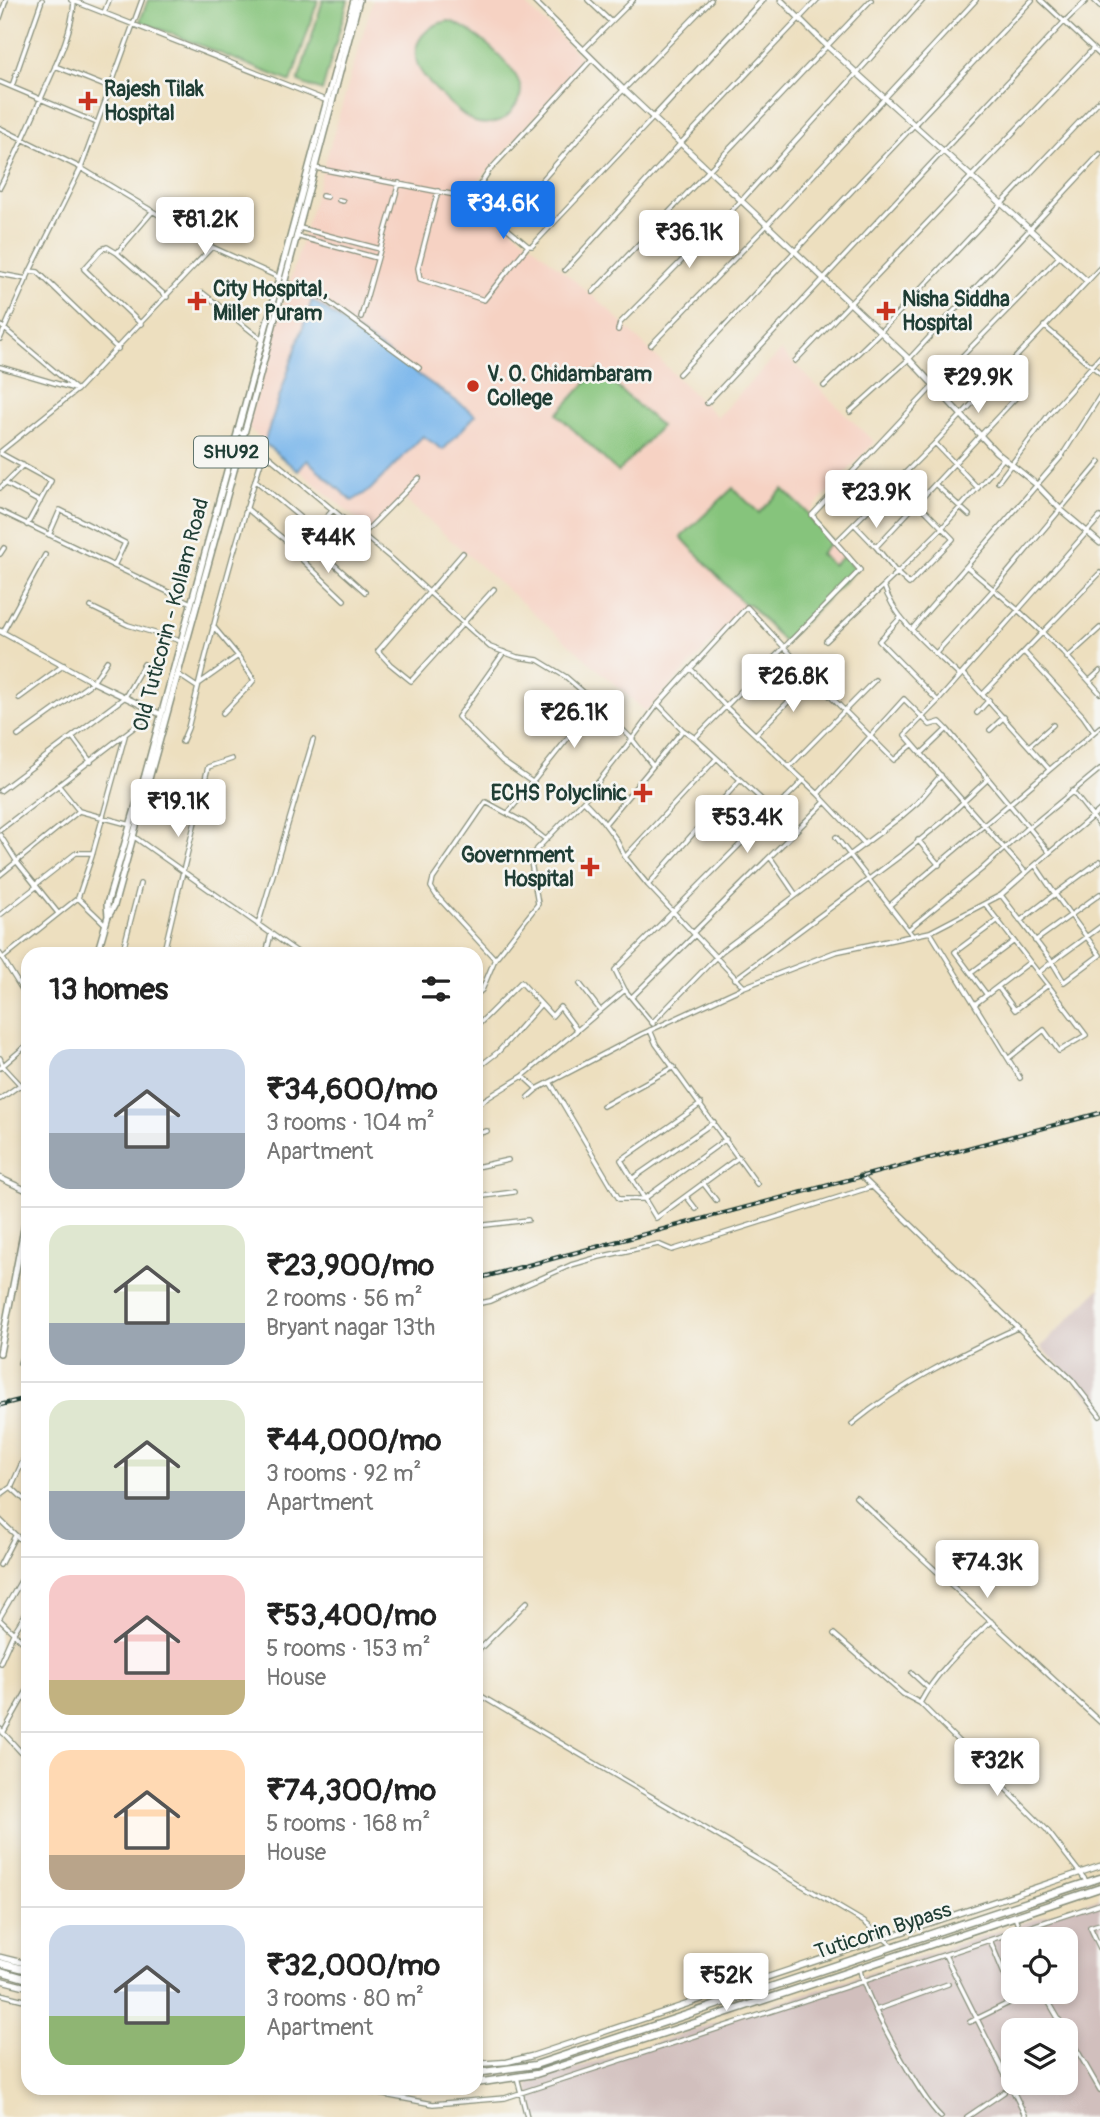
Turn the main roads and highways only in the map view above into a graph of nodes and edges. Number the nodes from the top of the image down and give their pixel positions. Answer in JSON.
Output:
{"nodes":[{"id":1,"x":354,"y":0,"type":"edge"},
{"id":2,"x":359,"y":0,"type":"edge"},
{"id":3,"x":311,"y":167,"type":"junction"},
{"id":4,"x":184,"y":642,"type":"junction"},
{"id":5,"x":108,"y":916,"type":"junction"},
{"id":6,"x":99,"y":947,"type":"edge"},
{"id":7,"x":21,"y":1245,"type":"edge"},
{"id":8,"x":0,"y":1353,"type":"edge"},
{"id":9,"x":1100,"y":1878,"type":"edge"},
{"id":10,"x":1100,"y":1888,"type":"edge"},
{"id":11,"x":0,"y":1963,"type":"edge"},
{"id":12,"x":21,"y":1968,"type":"edge"},
{"id":13,"x":0,"y":1971,"type":"edge"},
{"id":14,"x":21,"y":1977,"type":"edge"},
{"id":15,"x":483,"y":2072,"type":"edge"},
{"id":16,"x":483,"y":2081,"type":"edge"}],
"edges":[{"from":1,"to":3,"type":"main road","name":"Old Tuticorin - Kollam Road","number":"SHU92"},
{"from":2,"to":3,"type":"main road"},
{"from":3,"to":4,"type":"main road"},
{"from":3,"to":4,"type":"main road","name":"Old Tuticorin - Kollam Road","number":"SHU92"},
{"from":4,"to":5,"type":"main road"},
{"from":4,"to":5,"type":"main road","name":"Old Tuticorin - Kollam Road","number":"SHU92"},
{"from":5,"to":6,"type":"main road","name":"Old Tuticorin - Kollam Road","number":"SHU92"},
{"from":7,"to":8,"type":"main road"},
{"from":9,"to":15,"type":"highway","name":"Tuticorin Bypass"},
{"from":10,"to":16,"type":"highway","name":"Tuticorin Bypass"},
{"from":11,"to":12,"type":"highway"},
{"from":13,"to":14,"type":"highway"}]}
